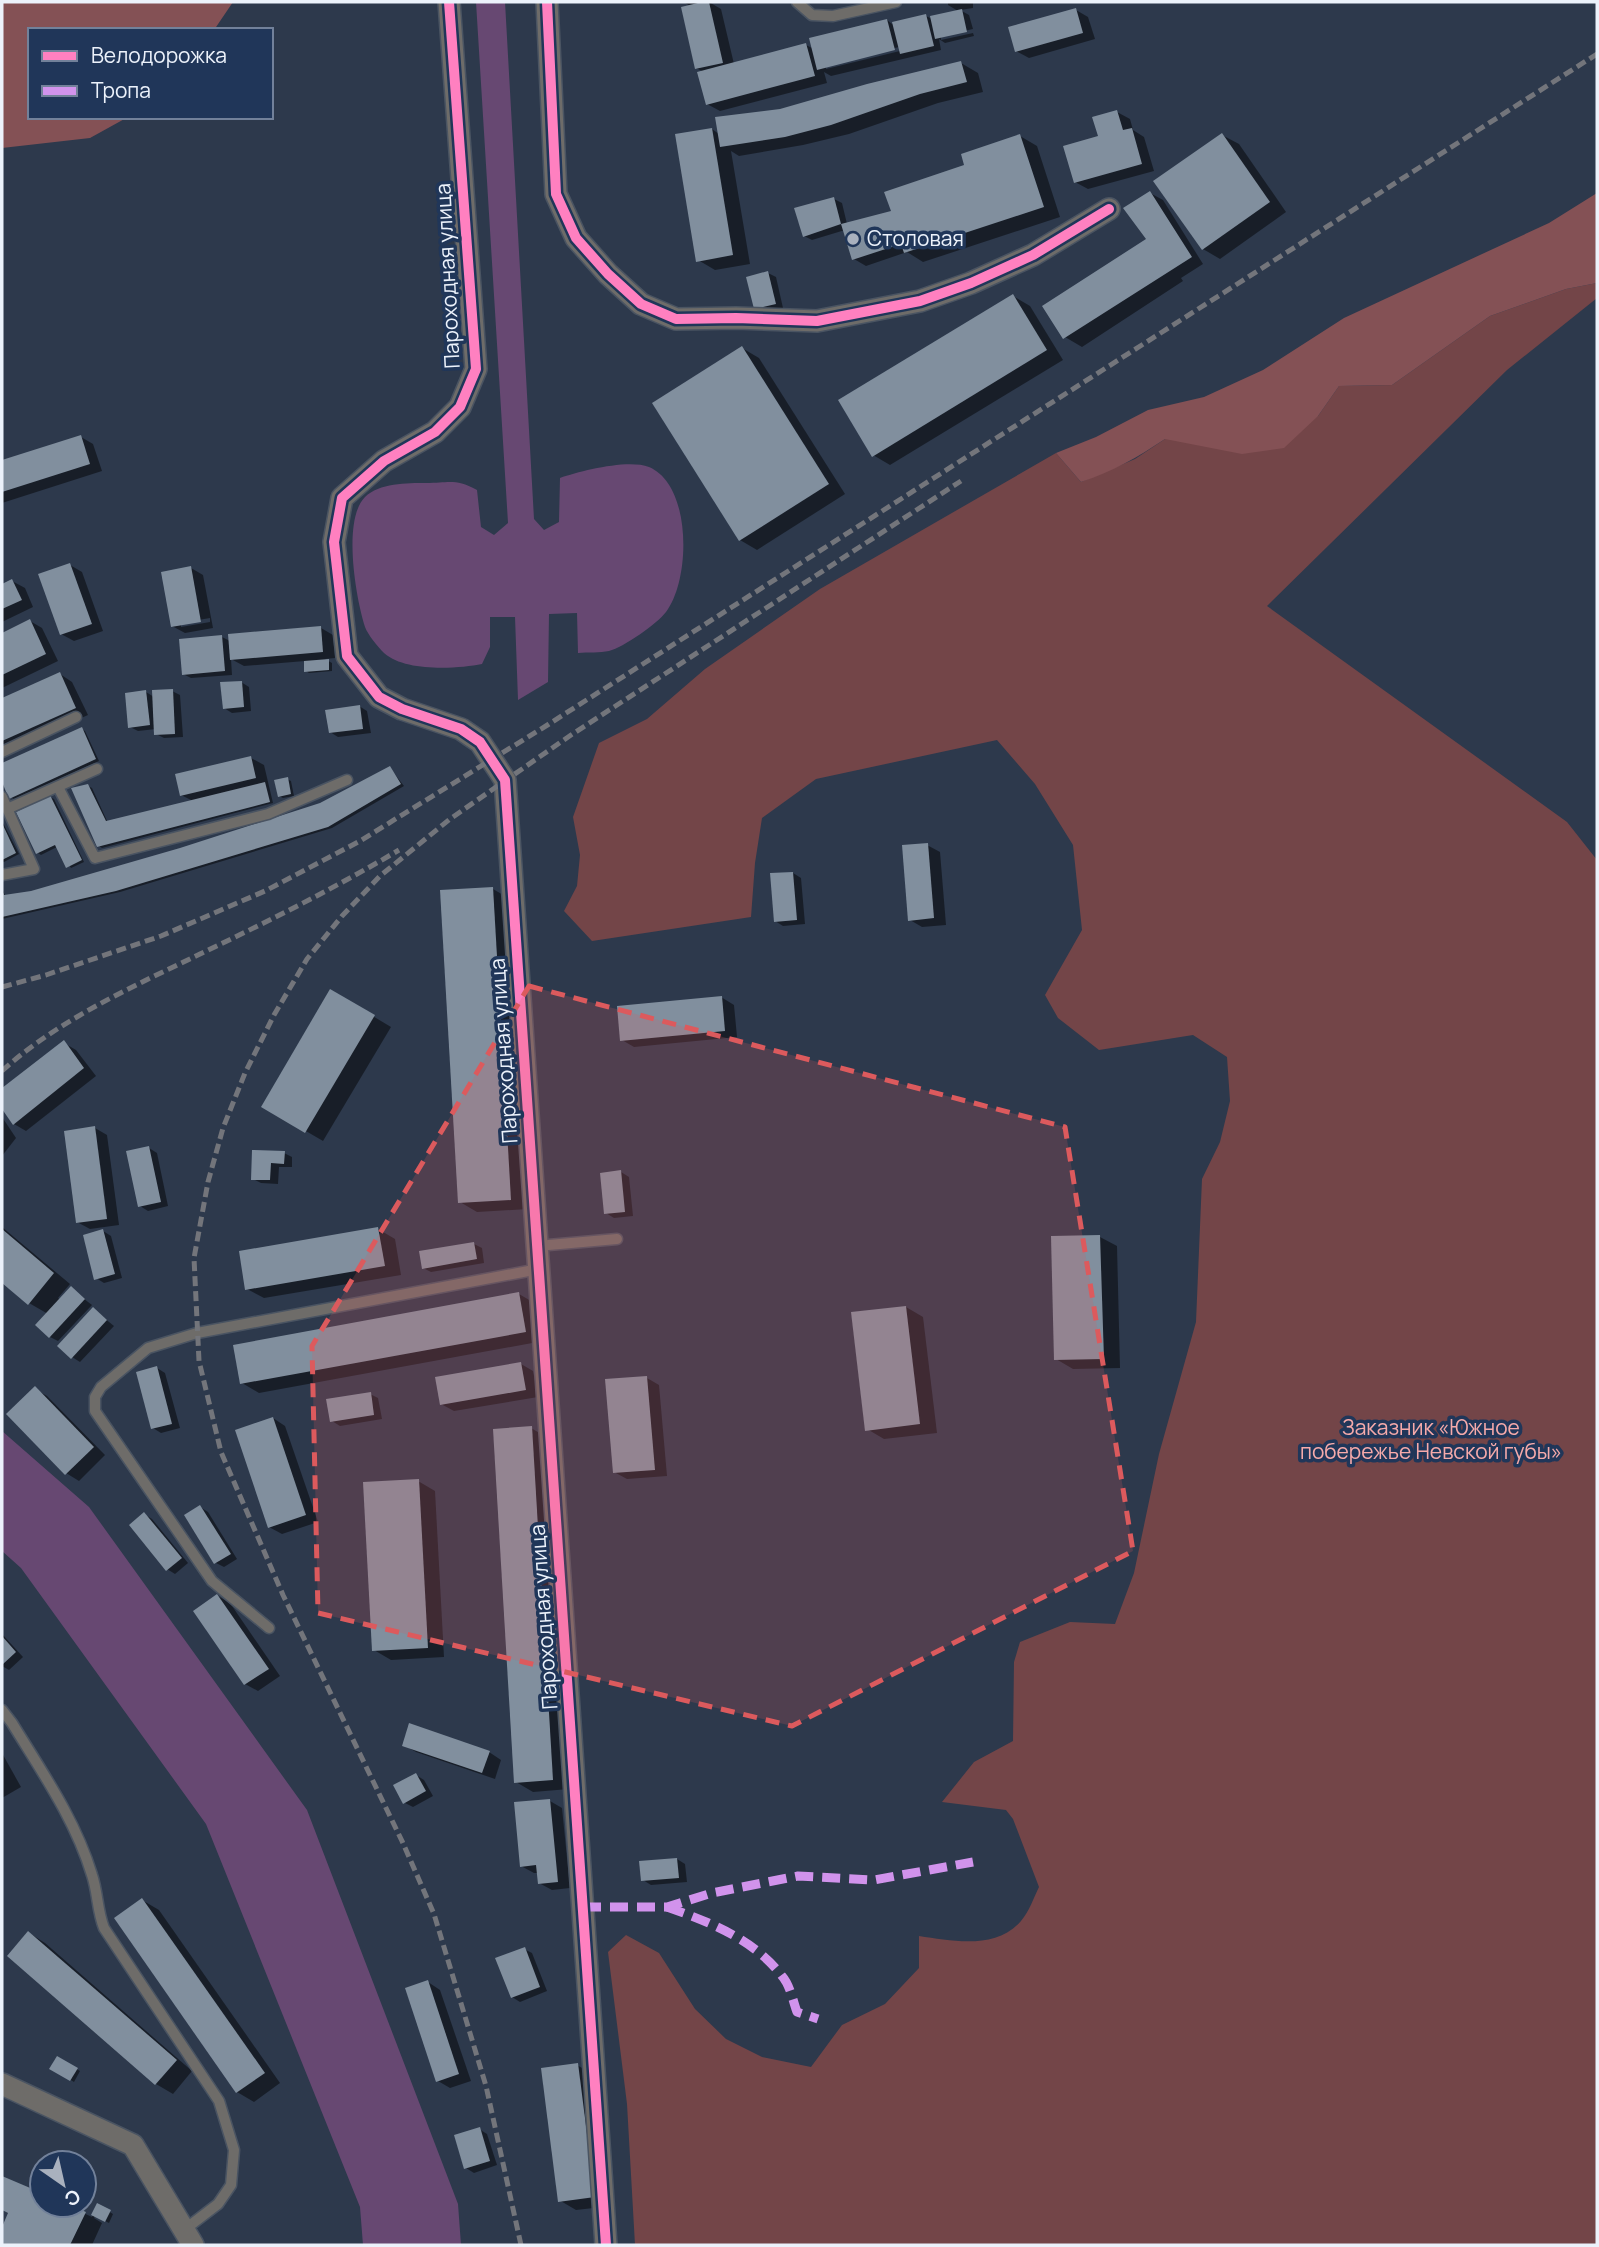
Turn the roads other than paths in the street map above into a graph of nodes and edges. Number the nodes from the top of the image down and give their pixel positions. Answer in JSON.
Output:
{"nodes":[{"id":1,"x":449,"y":2,"type":"edge"},
{"id":2,"x":547,"y":2,"type":"edge"},
{"id":3,"x":797,"y":2,"type":"edge"},
{"id":4,"x":896,"y":2,"type":"edge"},
{"id":5,"x":1109,"y":209,"type":"dead end"},
{"id":6,"x":76,"y":716,"type":"dead end"},
{"id":7,"x":2,"y":752,"type":"edge"},
{"id":8,"x":97,"y":769,"type":"dead end"},
{"id":9,"x":347,"y":780,"type":"dead end"},
{"id":10,"x":58,"y":787,"type":"junction"},
{"id":11,"x":2,"y":797,"type":"edge"},
{"id":12,"x":7,"y":809,"type":"junction"},
{"id":13,"x":2,"y":875,"type":"edge"},
{"id":14,"x":617,"y":1239,"type":"dead end"},
{"id":15,"x":537,"y":1246,"type":"junction"},
{"id":16,"x":539,"y":1269,"type":"junction"},
{"id":17,"x":269,"y":1628,"type":"dead end"},
{"id":18,"x":2,"y":1710,"type":"edge"},
{"id":19,"x":2,"y":2084,"type":"edge"},
{"id":20,"x":188,"y":2238,"type":"edge"},
{"id":21,"x":606,"y":2245,"type":"edge"}],
"edges":[{"from":1,"to":15,"type":"street","name":"Пароходная улица"},
{"from":2,"to":5,"type":"street"},
{"from":3,"to":4,"type":"lane"},
{"from":6,"to":7,"type":"lane"},
{"from":8,"to":10,"type":"lane"},
{"from":9,"to":10,"type":"lane"},
{"from":10,"to":12,"type":"lane"},
{"from":11,"to":12,"type":"lane"},
{"from":12,"to":13,"type":"lane"},
{"from":14,"to":15,"type":"lane"},
{"from":15,"to":16,"type":"street","name":"Пароходная улица"},
{"from":16,"to":17,"type":"lane"},
{"from":16,"to":21,"type":"street","name":"Пароходная улица"},
{"from":18,"to":20,"type":"lane"},
{"from":19,"to":20,"type":"street"}]}
